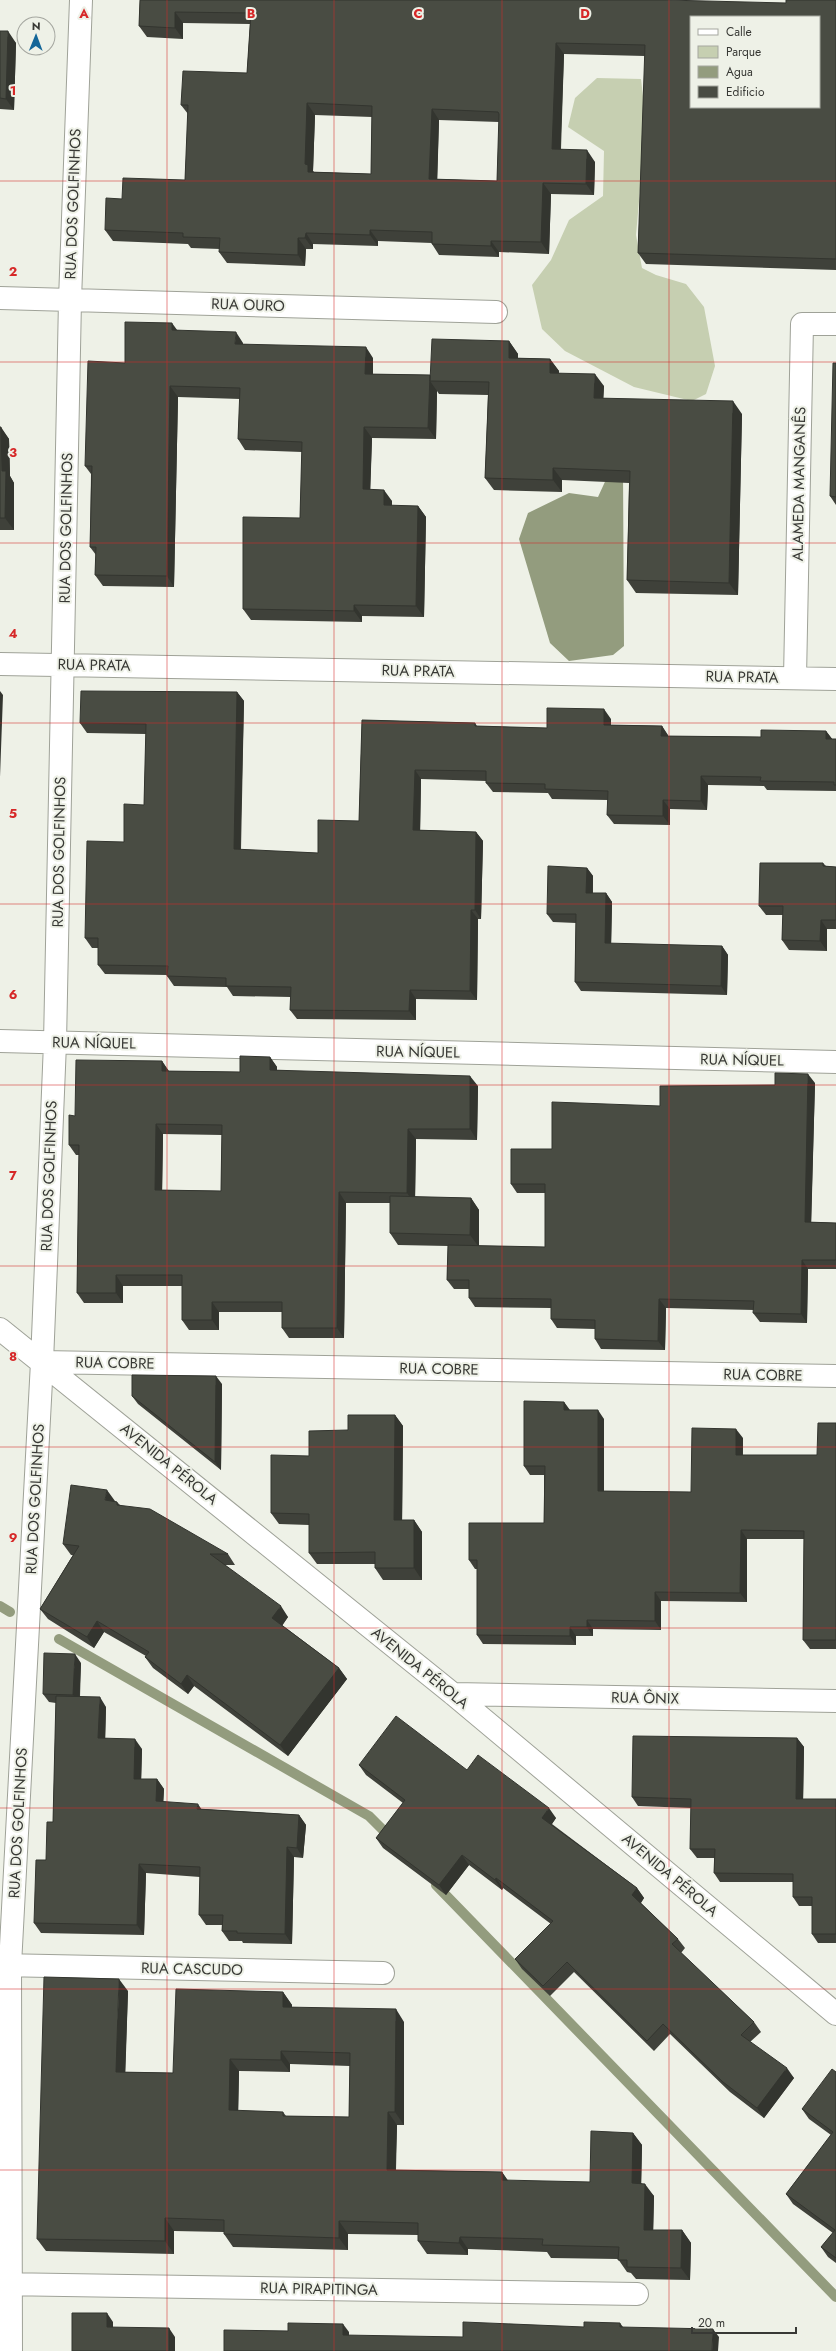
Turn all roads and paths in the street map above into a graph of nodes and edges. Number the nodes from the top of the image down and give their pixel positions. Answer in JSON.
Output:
{"nodes":[{"id":1,"x":81,"y":0,"type":"edge"},
{"id":2,"x":0,"y":298,"type":"edge"},
{"id":3,"x":70,"y":300,"type":"junction"},
{"id":4,"x":496,"y":312,"type":"dead end"},
{"id":5,"x":836,"y":324,"type":"edge"},
{"id":6,"x":0,"y":664,"type":"edge"},
{"id":7,"x":64,"y":665,"type":"junction"},
{"id":8,"x":795,"y":678,"type":"junction"},
{"id":9,"x":836,"y":679,"type":"edge"},
{"id":10,"x":0,"y":1041,"type":"edge"},
{"id":11,"x":55,"y":1042,"type":"junction"},
{"id":12,"x":836,"y":1062,"type":"edge"},
{"id":13,"x":0,"y":1329,"type":"edge"},
{"id":14,"x":42,"y":1362,"type":"junction"},
{"id":15,"x":836,"y":1376,"type":"edge"},
{"id":16,"x":453,"y":1694,"type":"junction"},
{"id":17,"x":836,"y":1701,"type":"edge"},
{"id":18,"x":6,"y":1922,"type":"edge"},
{"id":19,"x":5,"y":1965,"type":"edge"},
{"id":20,"x":383,"y":1973,"type":"dead end"},
{"id":21,"x":836,"y":2014,"type":"edge"},
{"id":22,"x":6,"y":2284,"type":"edge"},
{"id":23,"x":637,"y":2294,"type":"dead end"},
{"id":24,"x":11,"y":2351,"type":"edge"}],
"edges":[{"from":1,"to":3,"type":"street","name":"RUA DOS GOLFINHOS"},
{"from":2,"to":3,"type":"street","name":"RUA OURO"},
{"from":3,"to":4,"type":"street","name":"RUA OURO"},
{"from":3,"to":7,"type":"street","name":"RUA DOS GOLFINHOS"},
{"from":5,"to":8,"type":"street","name":"ALAMEDA MANGANÊS"},
{"from":6,"to":7,"type":"street","name":"RUA PRATA"},
{"from":7,"to":8,"type":"street","name":"RUA PRATA"},
{"from":7,"to":11,"type":"street","name":"RUA DOS GOLFINHOS"},
{"from":8,"to":9,"type":"street","name":"RUA PRATA"},
{"from":10,"to":11,"type":"street","name":"RUA NÍQUEL"},
{"from":11,"to":12,"type":"street","name":"RUA NÍQUEL"},
{"from":11,"to":14,"type":"street","name":"RUA DOS GOLFINHOS"},
{"from":13,"to":14,"type":"street","name":"AVENIDA PÉROLA"},
{"from":14,"to":15,"type":"street","name":"RUA COBRE"},
{"from":14,"to":16,"type":"street","name":"AVENIDA PÉROLA"},
{"from":14,"to":18,"type":"street","name":"RUA DOS GOLFINHOS"},
{"from":16,"to":17,"type":"street","name":"RUA ÔNIX"},
{"from":16,"to":21,"type":"street","name":"AVENIDA PÉROLA"},
{"from":18,"to":19,"type":"street","name":"RUA DOS GOLFINHOS"},
{"from":19,"to":20,"type":"street","name":"RUA CASCUDO"},
{"from":19,"to":22,"type":"street","name":"RUA DOS GOLFINHOS"},
{"from":22,"to":23,"type":"street","name":"RUA PIRAPITINGA"},
{"from":22,"to":24,"type":"street","name":"RUA DOS GOLFINHOS"}]}
